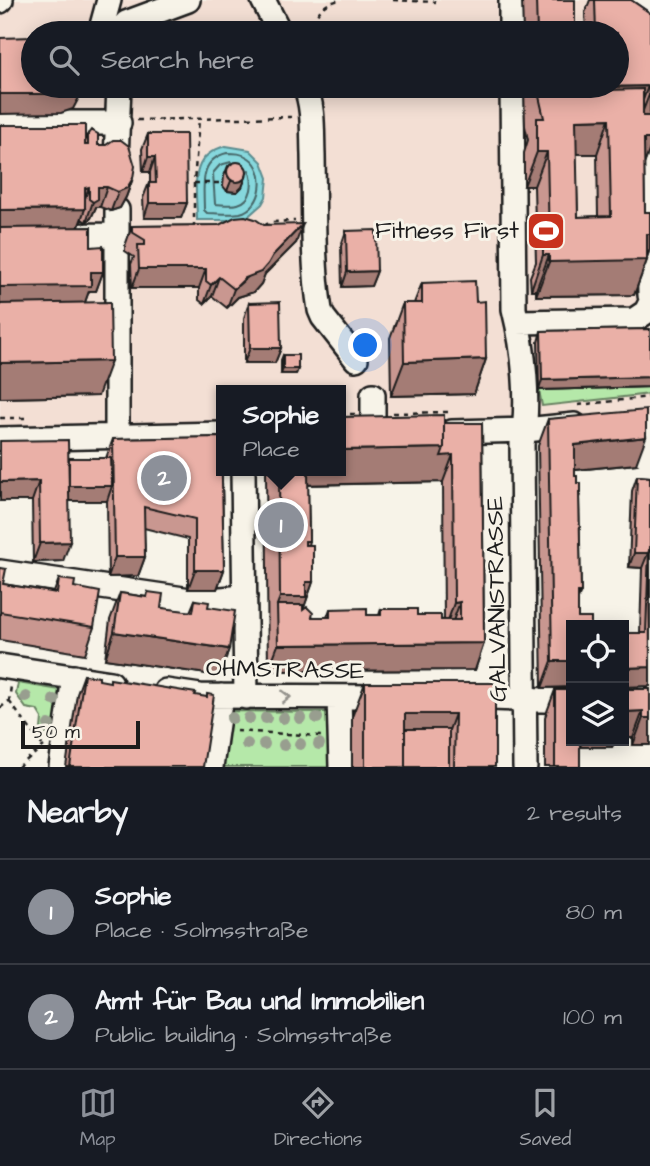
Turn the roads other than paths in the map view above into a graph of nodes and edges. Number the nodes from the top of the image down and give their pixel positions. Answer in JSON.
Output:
{"nodes":[{"id":1,"x":109,"y":0,"type":"edge"},
{"id":2,"x":188,"y":0,"type":"edge"},
{"id":3,"x":263,"y":0,"type":"edge"},
{"id":4,"x":511,"y":0,"type":"edge"},
{"id":5,"x":630,"y":0,"type":"edge"},
{"id":6,"x":650,"y":11,"type":"edge"},
{"id":7,"x":103,"y":21,"type":"edge"},
{"id":8,"x":131,"y":21,"type":"edge"},
{"id":9,"x":274,"y":21,"type":"edge"},
{"id":10,"x":511,"y":21,"type":"edge"},
{"id":11,"x":119,"y":98,"type":"edge"},
{"id":12,"x":308,"y":98,"type":"edge"},
{"id":13,"x":512,"y":98,"type":"edge"},
{"id":14,"x":119,"y":122,"type":"junction"},
{"id":15,"x":0,"y":123,"type":"edge"},
{"id":16,"x":650,"y":143,"type":"edge"},
{"id":17,"x":116,"y":160,"type":"edge"},
{"id":18,"x":117,"y":210,"type":"dead end"},
{"id":19,"x":117,"y":235,"type":"junction"},
{"id":20,"x":0,"y":236,"type":"edge"},
{"id":21,"x":650,"y":295,"type":"edge"},
{"id":22,"x":650,"y":304,"type":"edge"},
{"id":23,"x":517,"y":322,"type":"junction"},
{"id":24,"x":356,"y":359,"type":"dead end"},
{"id":25,"x":362,"y":418,"type":"edge"},
{"id":26,"x":594,"y":423,"type":"edge"},
{"id":27,"x":525,"y":430,"type":"junction"},
{"id":28,"x":426,"y":432,"type":"edge"},
{"id":29,"x":399,"y":433,"type":"edge"},
{"id":30,"x":216,"y":434,"type":"edge"},
{"id":31,"x":117,"y":436,"type":"junction"},
{"id":32,"x":0,"y":439,"type":"edge"},
{"id":33,"x":243,"y":476,"type":"edge"},
{"id":34,"x":0,"y":572,"type":"edge"},
{"id":35,"x":245,"y":597,"type":"junction"},
{"id":36,"x":6,"y":672,"type":"edge"},
{"id":37,"x":74,"y":677,"type":"junction"},
{"id":38,"x":221,"y":696,"type":"junction"},
{"id":39,"x":246,"y":696,"type":"junction"},
{"id":40,"x":340,"y":697,"type":"junction"},
{"id":41,"x":409,"y":697,"type":"edge"},
{"id":42,"x":437,"y":697,"type":"edge"},
{"id":43,"x":524,"y":699,"type":"junction"},
{"id":44,"x":566,"y":701,"type":"edge"},
{"id":45,"x":56,"y":754,"type":"edge"},
{"id":46,"x":211,"y":767,"type":"edge"},
{"id":47,"x":341,"y":767,"type":"edge"},
{"id":48,"x":525,"y":767,"type":"edge"}],
"edges":[{"from":1,"to":7,"type":"street"},
{"from":2,"to":8,"type":"street"},
{"from":3,"to":9,"type":"street"},
{"from":4,"to":10,"type":"street"},
{"from":5,"to":6,"type":"street"},
{"from":11,"to":14,"type":"street"},
{"from":12,"to":24,"type":"street"},
{"from":13,"to":23,"type":"street","name":"GALVANISTRASSE"},
{"from":14,"to":15,"type":"street"},
{"from":14,"to":17,"type":"street"},
{"from":16,"to":21,"type":"street"},
{"from":18,"to":19,"type":"street"},
{"from":19,"to":20,"type":"street"},
{"from":19,"to":31,"type":"street"},
{"from":22,"to":23,"type":"street"},
{"from":23,"to":27,"type":"street","name":"GALVANISTRASSE"},
{"from":25,"to":29,"type":"street"},
{"from":26,"to":27,"type":"street"},
{"from":27,"to":28,"type":"street"},
{"from":27,"to":43,"type":"street","name":"GALVANISTRASSE"},
{"from":30,"to":31,"type":"street"},
{"from":31,"to":32,"type":"street"},
{"from":33,"to":35,"type":"street"},
{"from":34,"to":35,"type":"street"},
{"from":35,"to":39,"type":"street"},
{"from":36,"to":37,"type":"street","name":"OHMSTRASSE"},
{"from":37,"to":38,"type":"street","name":"OHMSTRASSE"},
{"from":37,"to":45,"type":"street"},
{"from":38,"to":39,"type":"street","name":"OHMSTRASSE"},
{"from":38,"to":46,"type":"street"},
{"from":39,"to":40,"type":"street","name":"OHMSTRASSE","one_way":true},
{"from":40,"to":41,"type":"street","name":"OHMSTRASSE"},
{"from":40,"to":47,"type":"street"},
{"from":42,"to":43,"type":"street"},
{"from":43,"to":44,"type":"street"},
{"from":43,"to":48,"type":"street","name":"GALVANISTRASSE"}]}
